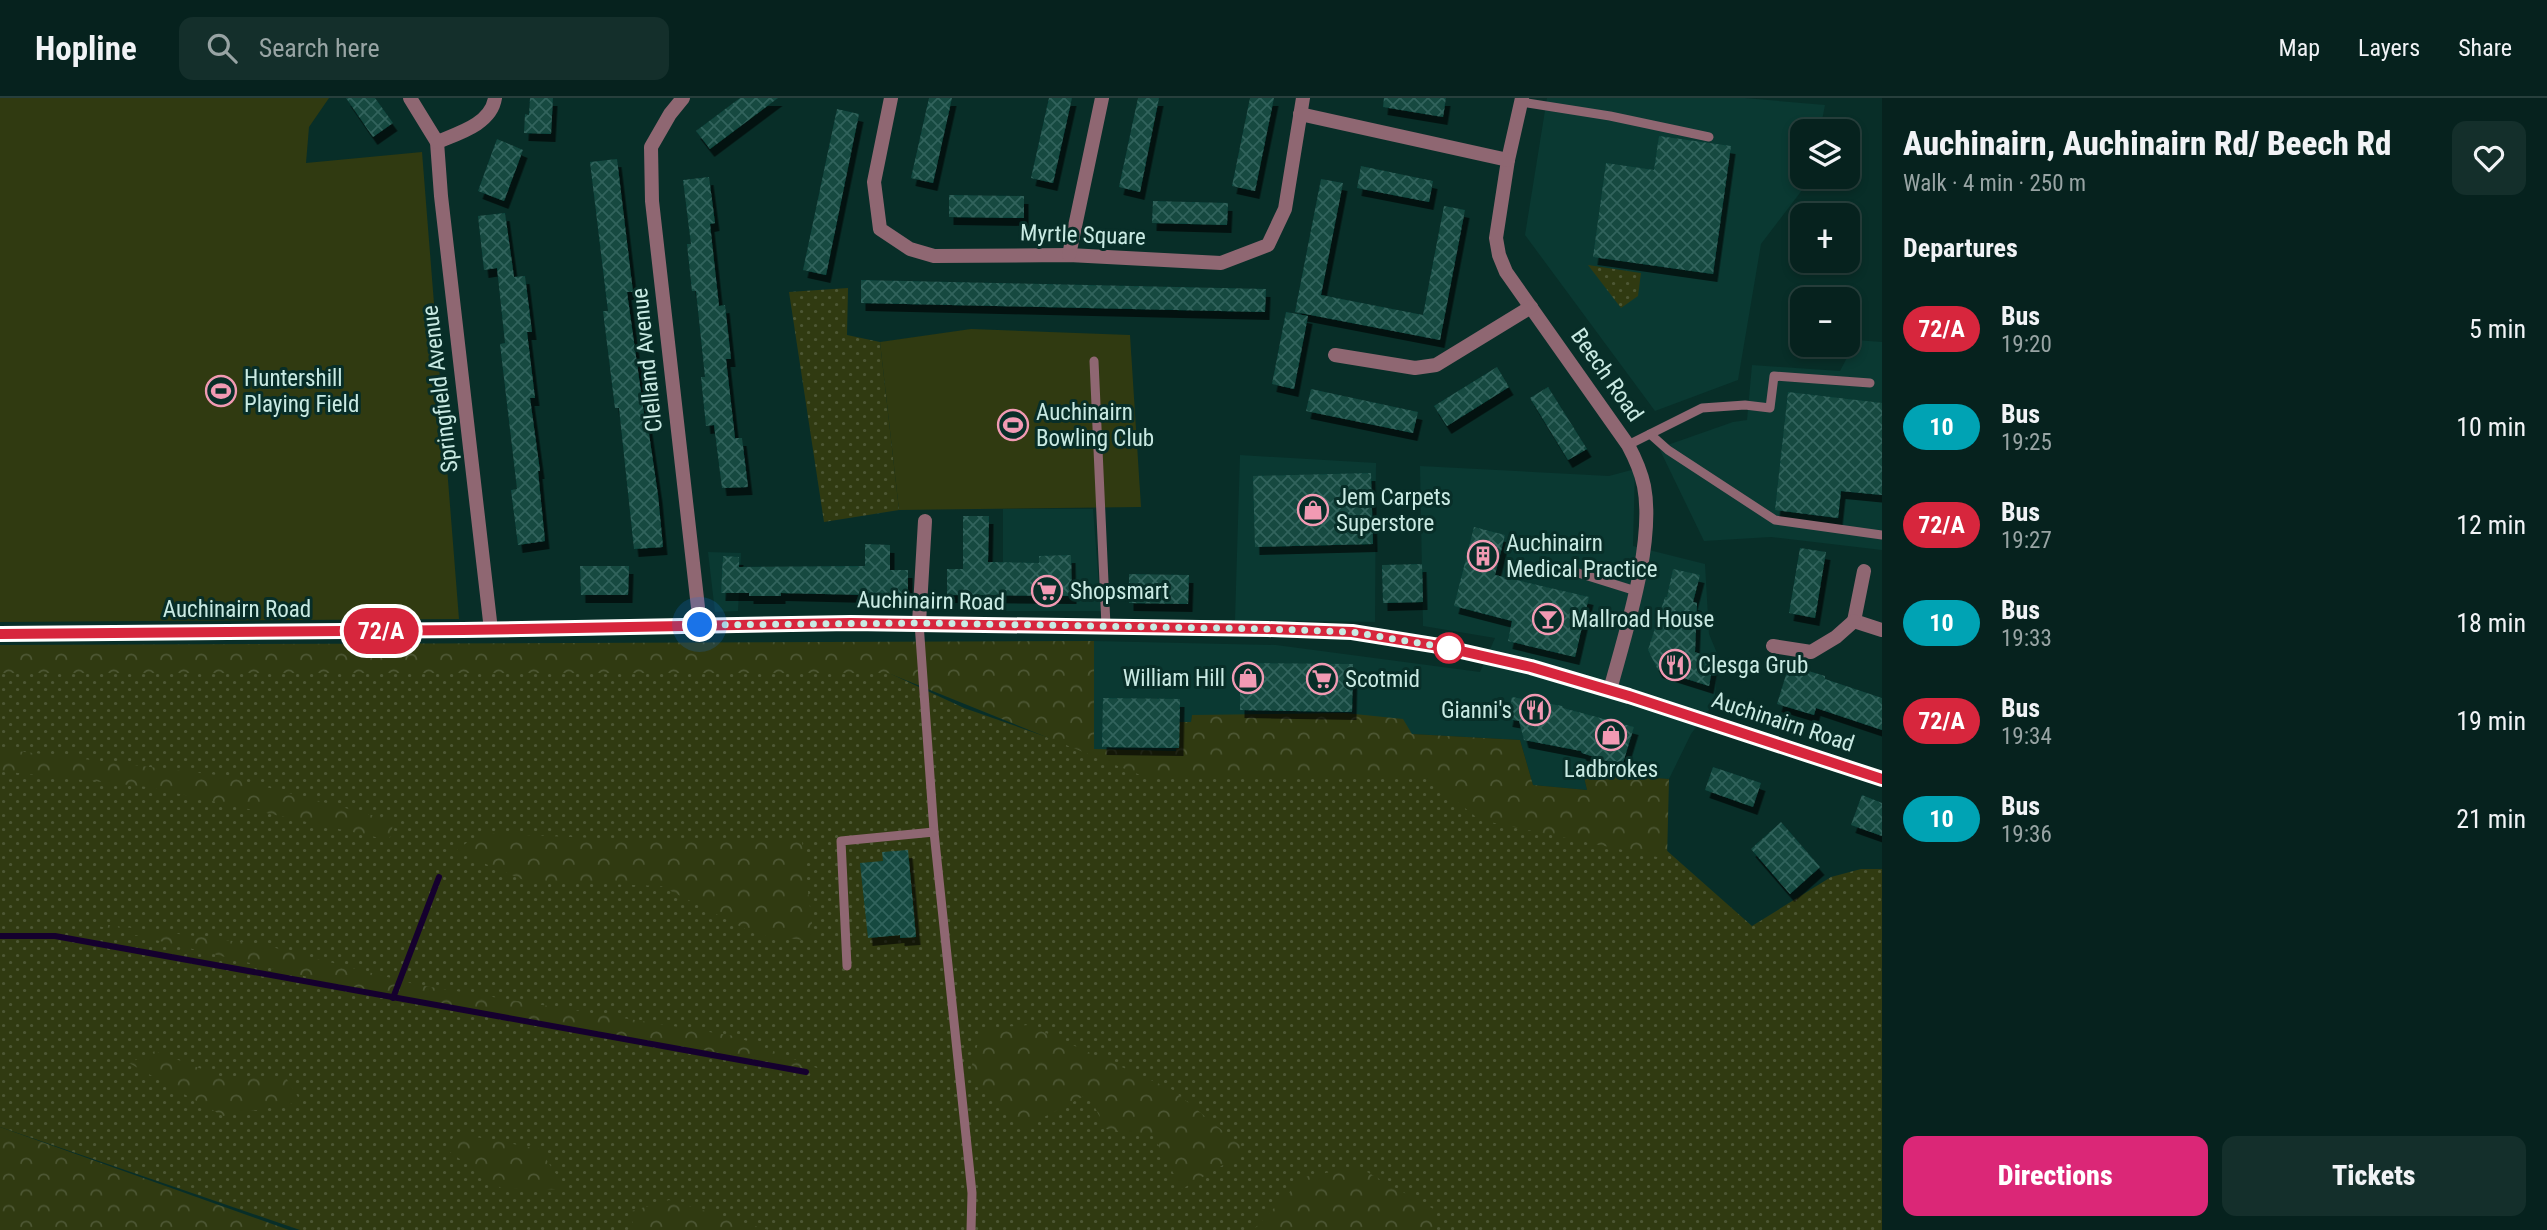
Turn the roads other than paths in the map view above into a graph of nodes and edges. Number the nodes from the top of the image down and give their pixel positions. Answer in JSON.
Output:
{"nodes":[{"id":1,"x":410,"y":98,"type":"edge"},
{"id":2,"x":495,"y":98,"type":"edge"},
{"id":3,"x":683,"y":98,"type":"edge"},
{"id":4,"x":891,"y":98,"type":"edge"},
{"id":5,"x":1102,"y":98,"type":"edge"},
{"id":6,"x":1303,"y":98,"type":"edge"},
{"id":7,"x":1522,"y":100,"type":"edge"},
{"id":8,"x":1300,"y":114,"type":"junction"},
{"id":9,"x":1709,"y":137,"type":"dead end"},
{"id":10,"x":438,"y":142,"type":"junction"},
{"id":11,"x":1508,"y":160,"type":"junction"},
{"id":12,"x":1069,"y":255,"type":"junction"},
{"id":13,"x":1531,"y":307,"type":"junction"},
{"id":14,"x":1335,"y":355,"type":"dead end"},
{"id":15,"x":1094,"y":361,"type":"dead end"},
{"id":16,"x":1870,"y":383,"type":"dead end"},
{"id":17,"x":1650,"y":433,"type":"junction"},
{"id":18,"x":1628,"y":445,"type":"junction"},
{"id":19,"x":925,"y":522,"type":"dead end"},
{"id":20,"x":1882,"y":535,"type":"edge"},
{"id":21,"x":1572,"y":571,"type":"dead end"},
{"id":22,"x":1864,"y":571,"type":"dead end"},
{"id":23,"x":1636,"y":591,"type":"junction"},
{"id":24,"x":1854,"y":621,"type":"junction"},
{"id":25,"x":919,"y":623,"type":"junction"},
{"id":26,"x":700,"y":625,"type":"junction"},
{"id":27,"x":1106,"y":626,"type":"junction"},
{"id":28,"x":491,"y":630,"type":"junction"},
{"id":29,"x":1882,"y":631,"type":"edge"},
{"id":30,"x":0,"y":634,"type":"edge"},
{"id":31,"x":1773,"y":646,"type":"dead end"},
{"id":32,"x":1610,"y":690,"type":"junction"},
{"id":33,"x":1882,"y":779,"type":"edge"},
{"id":34,"x":934,"y":832,"type":"junction"},
{"id":35,"x":847,"y":967,"type":"dead end"},
{"id":36,"x":971,"y":1230,"type":"edge"}],
"edges":[{"from":1,"to":10,"type":"street"},
{"from":2,"to":10,"type":"street"},
{"from":3,"to":26,"type":"street","name":"Clelland Avenue"},
{"from":4,"to":12,"type":"street","name":"Myrtle Square"},
{"from":5,"to":12,"type":"street"},
{"from":6,"to":8,"type":"street","name":"Myrtle Square"},
{"from":7,"to":9,"type":"lane"},
{"from":7,"to":11,"type":"street","name":"Beech Road"},
{"from":8,"to":11,"type":"street"},
{"from":8,"to":12,"type":"street","name":"Myrtle Square"},
{"from":10,"to":28,"type":"street","name":"Springfield Avenue"},
{"from":11,"to":13,"type":"street","name":"Beech Road"},
{"from":13,"to":14,"type":"street"},
{"from":13,"to":18,"type":"street","name":"Beech Road"},
{"from":15,"to":27,"type":"lane"},
{"from":16,"to":17,"type":"lane"},
{"from":17,"to":18,"type":"lane"},
{"from":17,"to":20,"type":"lane"},
{"from":18,"to":23,"type":"street","name":"Beech Road"},
{"from":19,"to":25,"type":"street"},
{"from":21,"to":23,"type":"lane"},
{"from":22,"to":24,"type":"street"},
{"from":23,"to":32,"type":"street","name":"Beech Road"},
{"from":24,"to":29,"type":"street"},
{"from":24,"to":31,"type":"street"},
{"from":25,"to":26,"type":"main road","name":"Auchinairn Road"},
{"from":25,"to":27,"type":"main road","name":"Auchinairn Road"},
{"from":25,"to":34,"type":"lane"},
{"from":26,"to":28,"type":"main road","name":"Auchinairn Road"},
{"from":27,"to":32,"type":"main road","name":"Auchinairn Road"},
{"from":28,"to":30,"type":"main road","name":"Auchinairn Road"},
{"from":32,"to":33,"type":"main road","name":"Auchinairn Road"},
{"from":34,"to":35,"type":"lane"},
{"from":34,"to":36,"type":"lane"}]}
